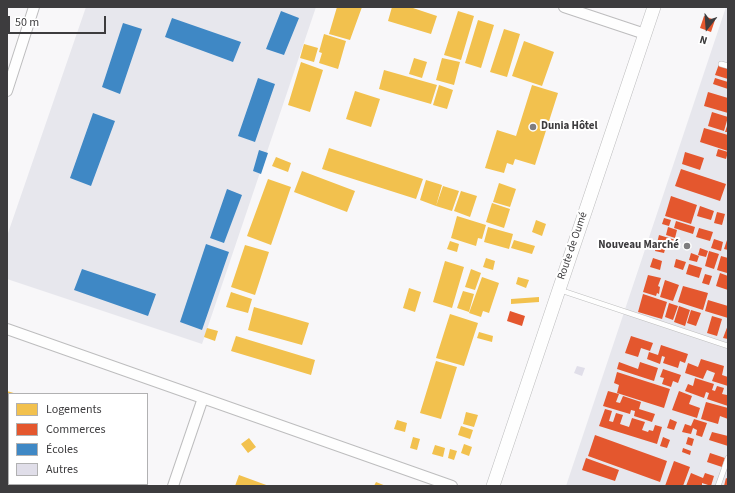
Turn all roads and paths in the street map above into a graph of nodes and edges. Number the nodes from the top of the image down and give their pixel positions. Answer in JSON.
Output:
{"nodes":[{"id":1,"x":34,"y":7,"type":"edge"},
{"id":2,"x":564,"y":7,"type":"edge"},
{"id":3,"x":654,"y":7,"type":"edge"},
{"id":4,"x":645,"y":34,"type":"junction"},
{"id":5,"x":721,"y":64,"type":"dead end"},
{"id":6,"x":728,"y":66,"type":"edge"},
{"id":7,"x":7,"y":91,"type":"edge"},
{"id":8,"x":559,"y":290,"type":"junction"},
{"id":9,"x":7,"y":329,"type":"edge"},
{"id":10,"x":728,"y":346,"type":"edge"},
{"id":11,"x":203,"y":398,"type":"junction"},
{"id":12,"x":728,"y":458,"type":"edge"},
{"id":13,"x":173,"y":486,"type":"edge"},
{"id":14,"x":452,"y":486,"type":"edge"},
{"id":15,"x":493,"y":486,"type":"edge"},
{"id":16,"x":718,"y":486,"type":"edge"}],
"edges":[{"from":1,"to":7,"type":"street"},
{"from":2,"to":4,"type":"street"},
{"from":3,"to":4,"type":"street","name":"Route de Oumé"},
{"from":4,"to":8,"type":"street","name":"Route de Oumé"},
{"from":5,"to":6,"type":"lane"},
{"from":8,"to":10,"type":"lane"},
{"from":8,"to":15,"type":"street","name":"Route de Oumé"},
{"from":9,"to":11,"type":"street"},
{"from":11,"to":13,"type":"street"},
{"from":11,"to":14,"type":"street"},
{"from":12,"to":16,"type":"lane"}]}
